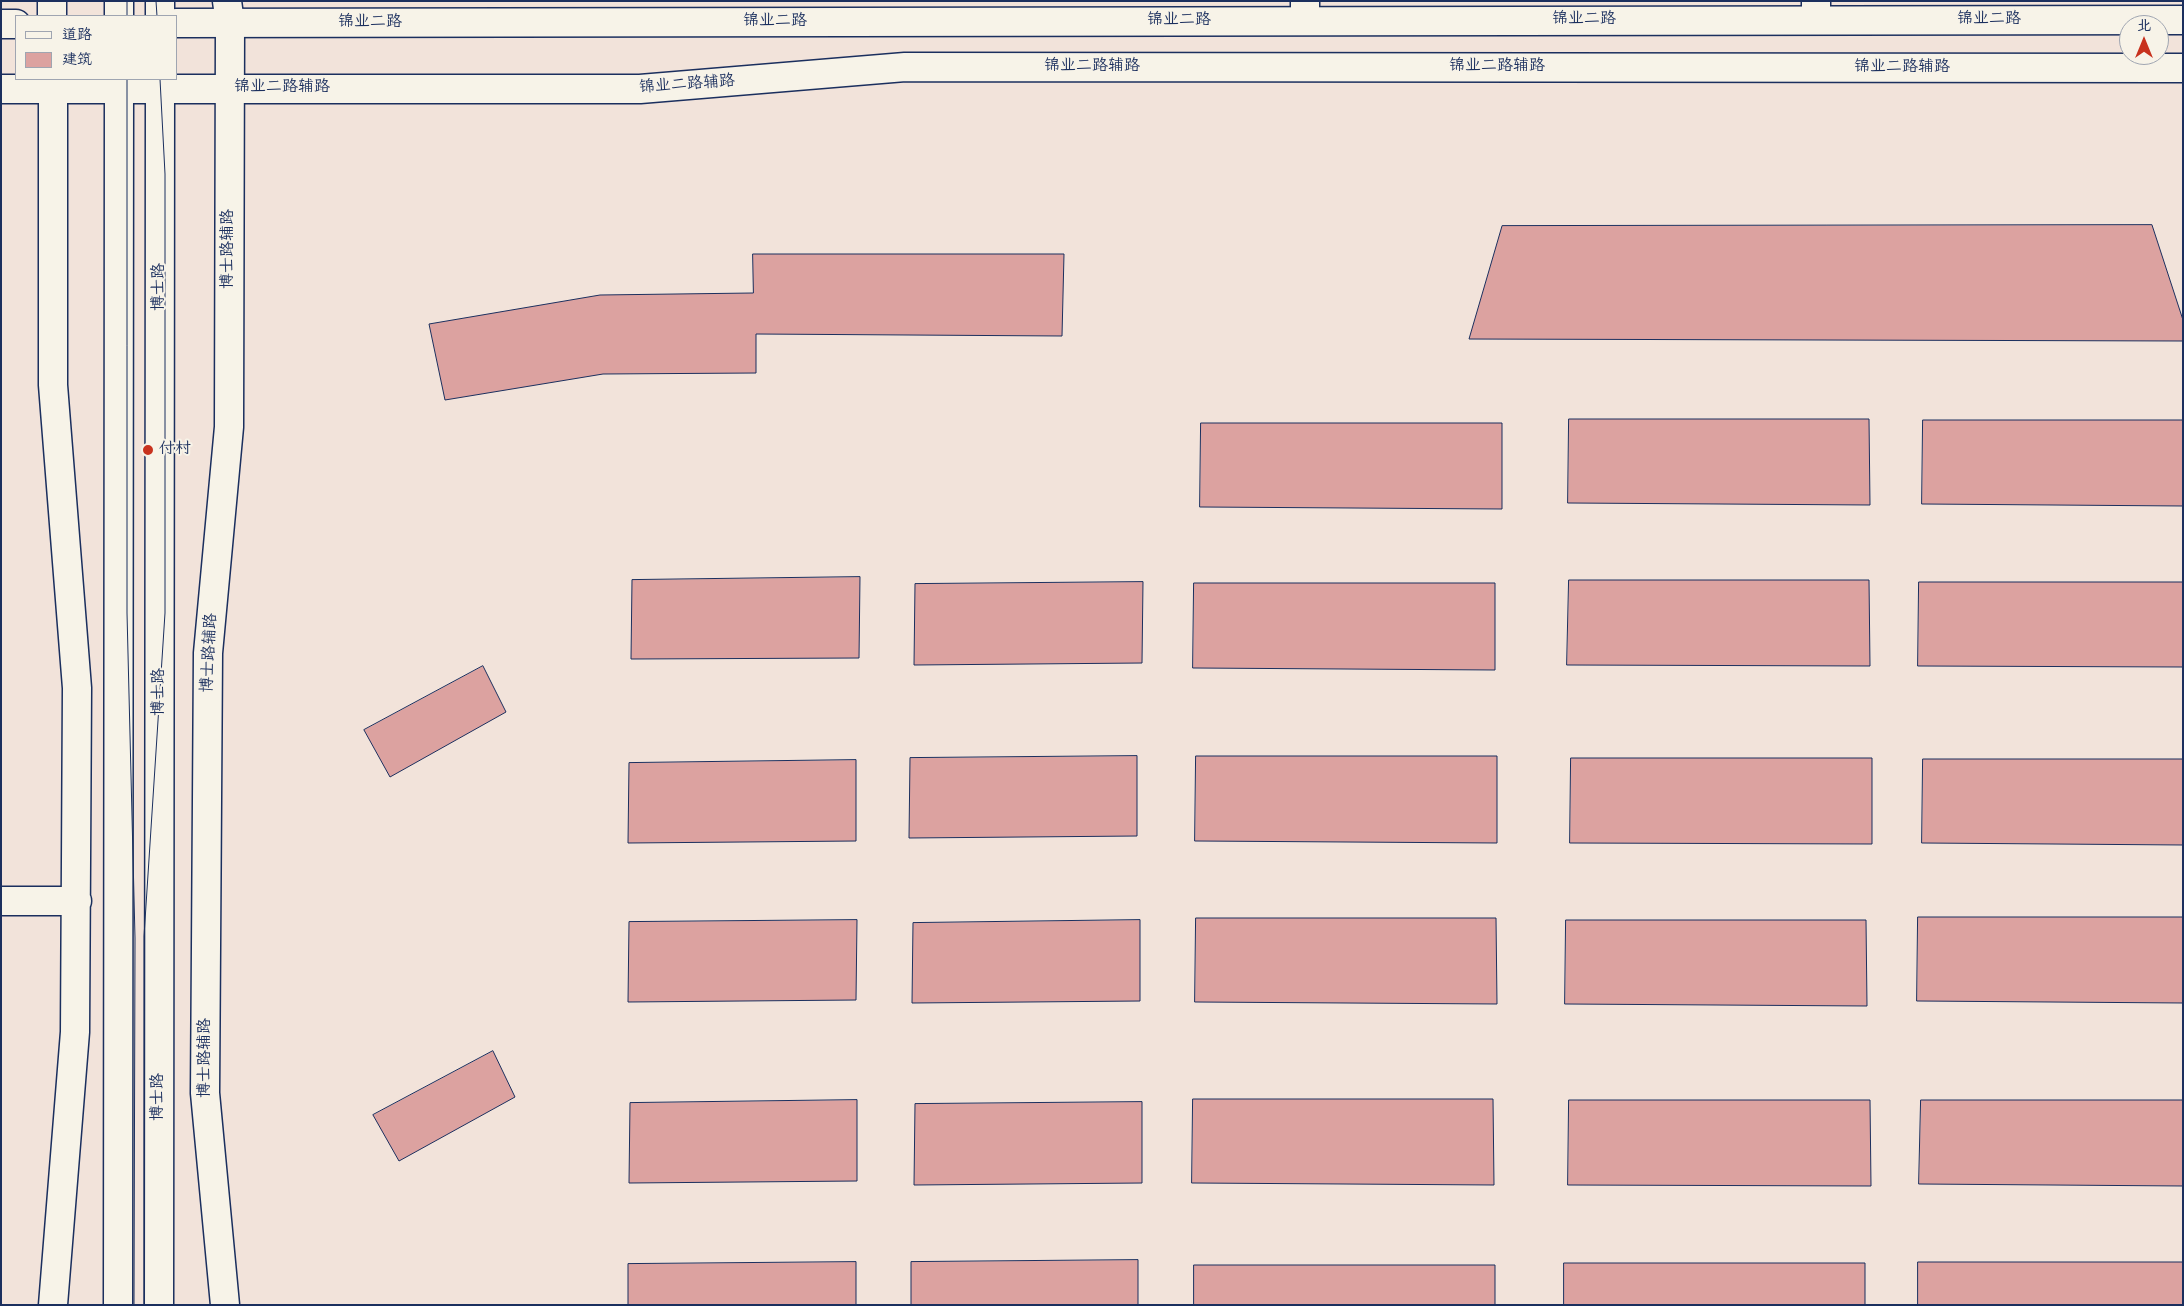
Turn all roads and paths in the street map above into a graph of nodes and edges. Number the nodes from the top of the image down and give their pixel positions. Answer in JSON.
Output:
{"nodes":[{"id":1,"x":52,"y":1,"type":"edge"},
{"id":2,"x":119,"y":1,"type":"edge"},
{"id":3,"x":160,"y":1,"type":"edge"},
{"id":4,"x":1305,"y":11,"type":"edge"},
{"id":5,"x":1816,"y":11,"type":"edge"},
{"id":6,"x":229,"y":12,"type":"edge"},
{"id":7,"x":52,"y":15,"type":"edge"},
{"id":8,"x":119,"y":15,"type":"edge"},
{"id":9,"x":160,"y":15,"type":"edge"},
{"id":10,"x":2183,"y":20,"type":"edge"},
{"id":11,"x":178,"y":23,"type":"edge"},
{"id":12,"x":1,"y":24,"type":"edge"},
{"id":13,"x":15,"y":24,"type":"edge"},
{"id":14,"x":2183,"y":68,"type":"edge"},
{"id":15,"x":52,"y":84,"type":"edge"},
{"id":16,"x":119,"y":84,"type":"edge"},
{"id":17,"x":160,"y":84,"type":"edge"},
{"id":18,"x":229,"y":88,"type":"junction"},
{"id":19,"x":1,"y":90,"type":"edge"},
{"id":20,"x":1,"y":901,"type":"edge"},
{"id":21,"x":77,"y":901,"type":"junction"},
{"id":22,"x":54,"y":1305,"type":"edge"},
{"id":23,"x":118,"y":1305,"type":"edge"},
{"id":24,"x":159,"y":1305,"type":"edge"},
{"id":25,"x":226,"y":1305,"type":"edge"}],
"edges":[{"from":1,"to":7,"type":"street"},
{"from":2,"to":8,"type":"street"},
{"from":3,"to":9,"type":"street"},
{"from":4,"to":5,"type":"street","name":"锦业二路"},
{"from":4,"to":6,"type":"street","name":"锦业二路"},
{"from":5,"to":10,"type":"street","name":"锦业二路"},
{"from":6,"to":11,"type":"street","name":"锦业二路"},
{"from":6,"to":18,"type":"street","name":"博士路辅路"},
{"from":12,"to":13,"type":"street"},
{"from":14,"to":18,"type":"street","name":"锦业二路辅路"},
{"from":15,"to":16,"type":"street","name":"锦业二路辅路"},
{"from":15,"to":19,"type":"street","name":"锦业二路辅路"},
{"from":15,"to":21,"type":"street"},
{"from":16,"to":17,"type":"street","name":"锦业二路辅路"},
{"from":16,"to":23,"type":"street"},
{"from":17,"to":18,"type":"street","name":"锦业二路辅路"},
{"from":17,"to":24,"type":"street","name":"博士路"},
{"from":18,"to":25,"type":"street","name":"博士路辅路"},
{"from":20,"to":21,"type":"street"},
{"from":21,"to":22,"type":"street"}]}
